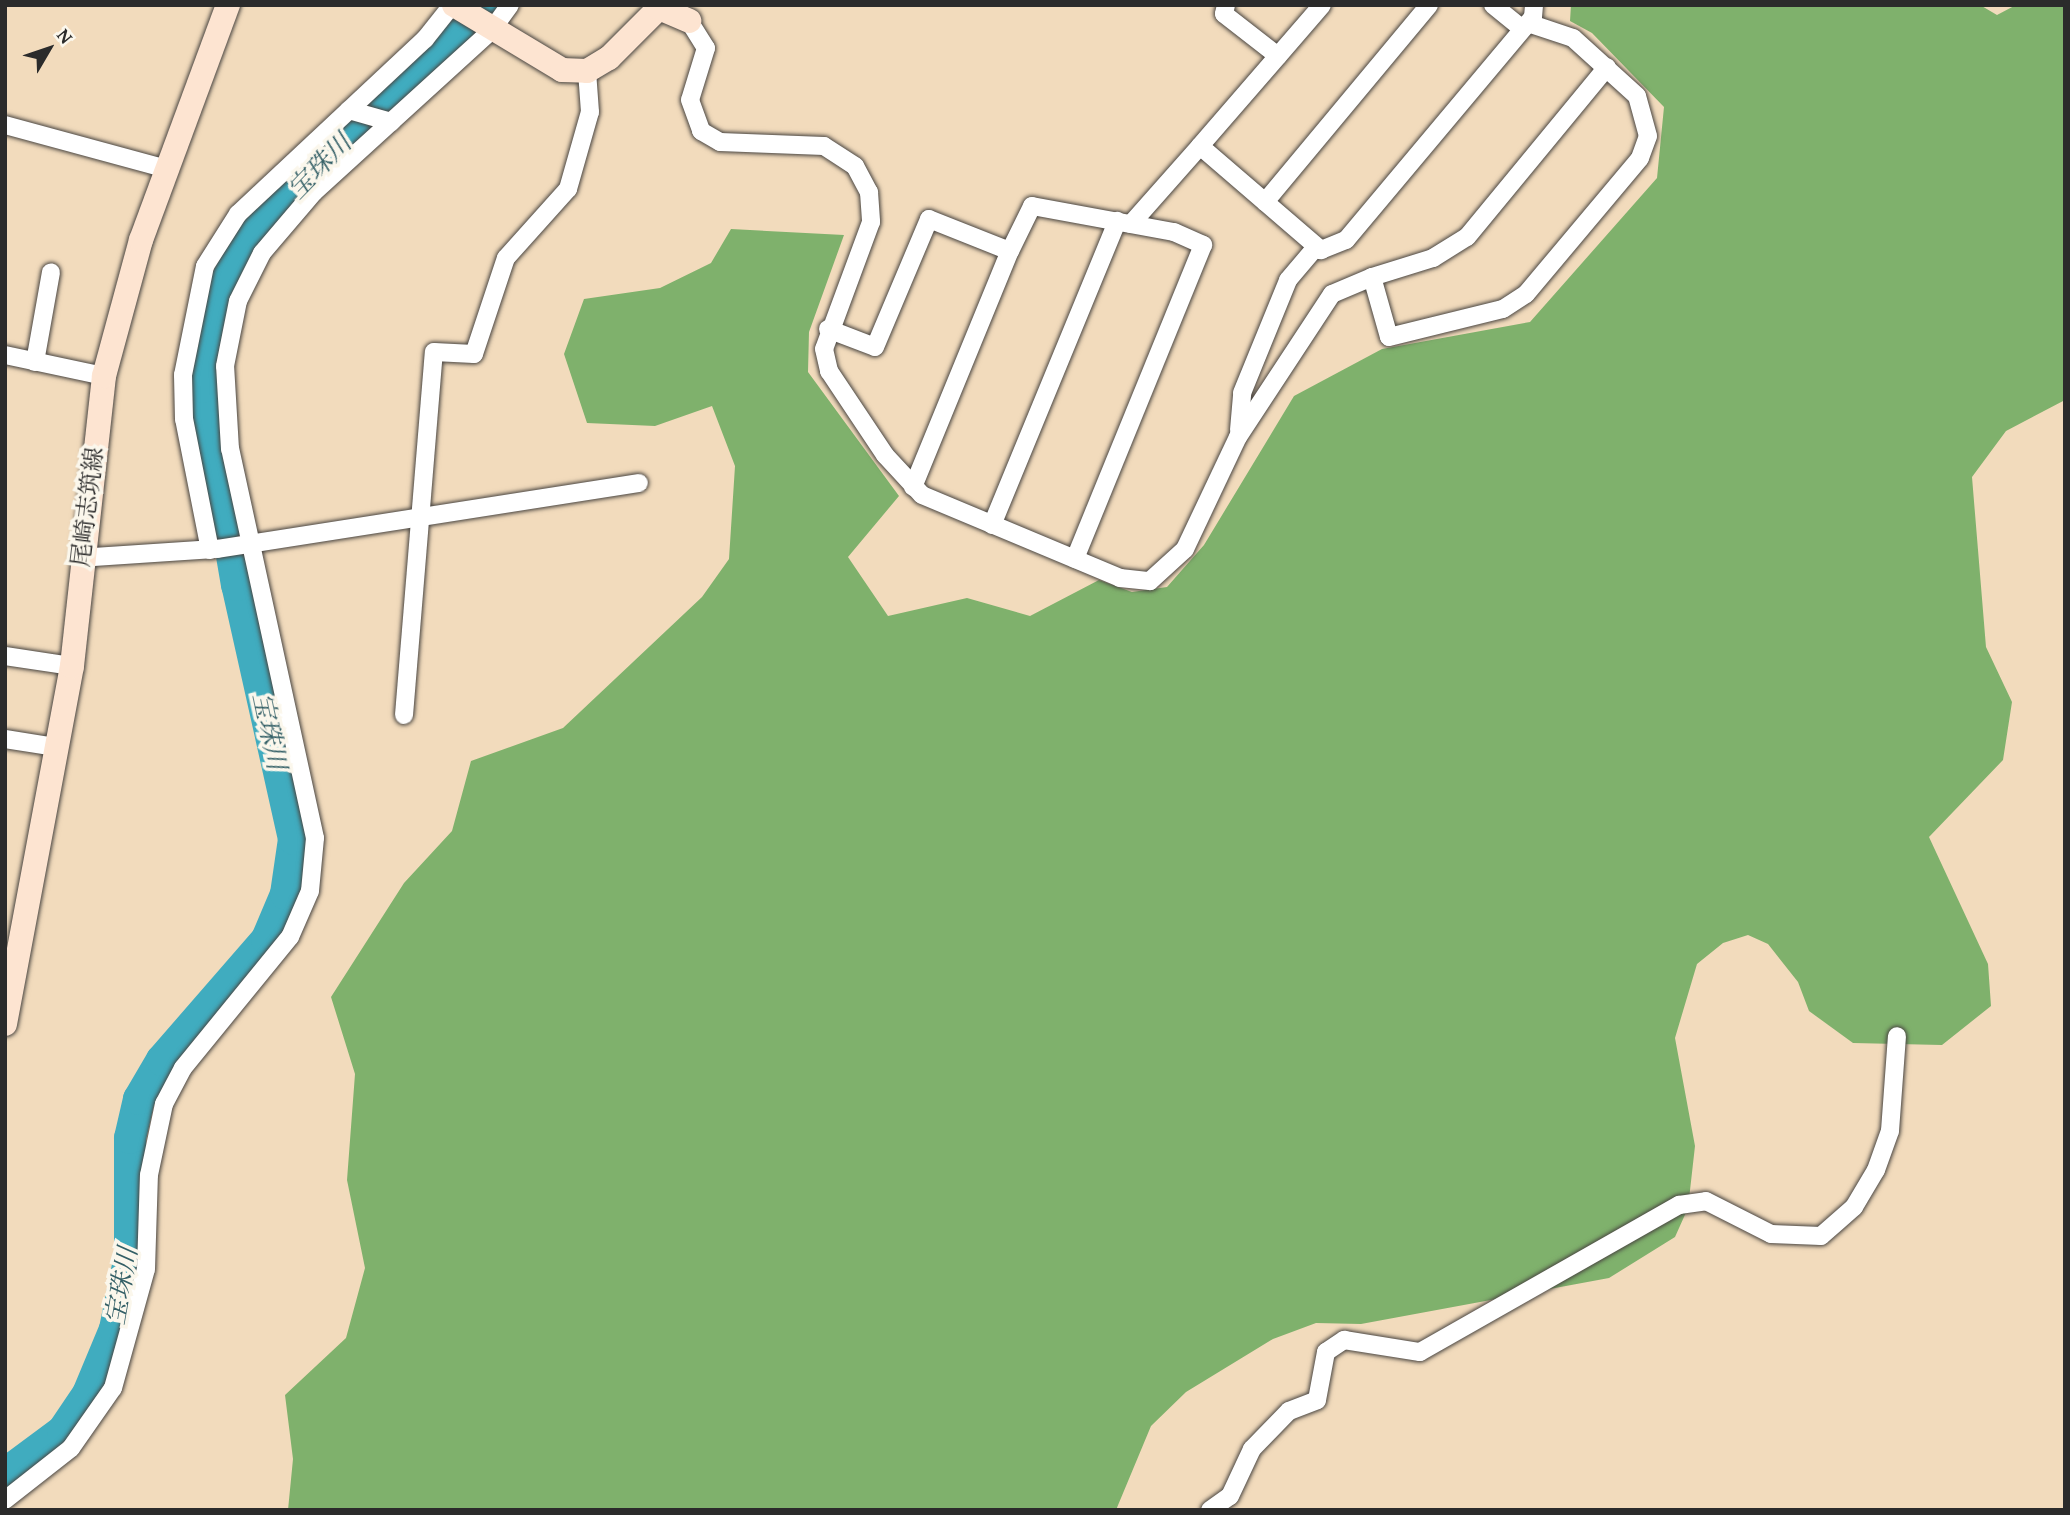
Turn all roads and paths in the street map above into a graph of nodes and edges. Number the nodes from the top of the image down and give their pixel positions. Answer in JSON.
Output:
{"nodes":[{"id":1,"x":228,"y":5,"type":"edge"},
{"id":2,"x":510,"y":5,"type":"edge"},
{"id":3,"x":1226,"y":5,"type":"edge"},
{"id":4,"x":1322,"y":5,"type":"edge"},
{"id":5,"x":1429,"y":5,"type":"edge"},
{"id":6,"x":1493,"y":5,"type":"edge"},
{"id":7,"x":1534,"y":5,"type":"edge"},
{"id":8,"x":454,"y":6,"type":"edge"},
{"id":9,"x":689,"y":21,"type":"joint"},
{"id":10,"x":1525,"y":26,"type":"junction"},
{"id":11,"x":488,"y":29,"type":"junction"},
{"id":12,"x":1278,"y":56,"type":"junction"},
{"id":13,"x":1607,"y":67,"type":"junction"},
{"id":14,"x":587,"y":71,"type":"junction"},
{"id":15,"x":349,"y":110,"type":"junction"},
{"id":16,"x":391,"y":122,"type":"junction"},
{"id":17,"x":5,"y":125,"type":"edge"},
{"id":18,"x":1200,"y":146,"type":"junction"},
{"id":19,"x":167,"y":169,"type":"junction"},
{"id":20,"x":1265,"y":202,"type":"junction"},
{"id":21,"x":1124,"y":222,"type":"junction"},
{"id":22,"x":1317,"y":247,"type":"junction"},
{"id":23,"x":1010,"y":251,"type":"junction"},
{"id":24,"x":51,"y":272,"type":"dead end"},
{"id":25,"x":1372,"y":277,"type":"junction"},
{"id":26,"x":828,"y":329,"type":"junction"},
{"id":27,"x":5,"y":355,"type":"edge"},
{"id":28,"x":35,"y":362,"type":"junction"},
{"id":29,"x":104,"y":376,"type":"junction"},
{"id":30,"x":1238,"y":437,"type":"junction"},
{"id":31,"x":639,"y":483,"type":"dead end"},
{"id":32,"x":913,"y":487,"type":"junction"},
{"id":33,"x":416,"y":519,"type":"junction"},
{"id":34,"x":992,"y":525,"type":"junction"},
{"id":35,"x":248,"y":543,"type":"junction"},
{"id":36,"x":213,"y":549,"type":"junction"},
{"id":37,"x":80,"y":558,"type":"junction"},
{"id":38,"x":1074,"y":559,"type":"junction"},
{"id":39,"x":5,"y":656,"type":"edge"},
{"id":40,"x":72,"y":666,"type":"junction"},
{"id":41,"x":404,"y":715,"type":"dead end"},
{"id":42,"x":5,"y":739,"type":"edge"},
{"id":43,"x":57,"y":747,"type":"junction"},
{"id":44,"x":5,"y":1024,"type":"edge"},
{"id":45,"x":1897,"y":1036,"type":"dead end"},
{"id":46,"x":5,"y":1500,"type":"edge"},
{"id":47,"x":1210,"y":1510,"type":"edge"}],
"edges":[{"from":1,"to":19,"type":"main road","name":"尾崎志筑線"},
{"from":2,"to":11,"type":"street"},
{"from":3,"to":12,"type":"street"},
{"from":4,"to":12,"type":"street"},
{"from":5,"to":20,"type":"street"},
{"from":6,"to":10,"type":"street"},
{"from":7,"to":10,"type":"street"},
{"from":8,"to":11,"type":"main road"},
{"from":8,"to":15,"type":"street"},
{"from":9,"to":14,"type":"main road"},
{"from":9,"to":26,"type":"street"},
{"from":10,"to":13,"type":"street"},
{"from":10,"to":22,"type":"street"},
{"from":11,"to":14,"type":"main road"},
{"from":11,"to":16,"type":"street"},
{"from":12,"to":18,"type":"street"},
{"from":13,"to":25,"type":"street"},
{"from":13,"to":25,"type":"street"},
{"from":14,"to":33,"type":"street"},
{"from":15,"to":16,"type":"street"},
{"from":15,"to":36,"type":"street"},
{"from":16,"to":35,"type":"street"},
{"from":17,"to":19,"type":"street"},
{"from":18,"to":20,"type":"street"},
{"from":18,"to":21,"type":"street"},
{"from":19,"to":29,"type":"main road","name":"尾崎志筑線"},
{"from":20,"to":22,"type":"street"},
{"from":21,"to":23,"type":"street"},
{"from":21,"to":34,"type":"street"},
{"from":21,"to":38,"type":"street"},
{"from":22,"to":30,"type":"street"},
{"from":23,"to":26,"type":"street"},
{"from":23,"to":32,"type":"street"},
{"from":24,"to":28,"type":"street"},
{"from":25,"to":30,"type":"street"},
{"from":26,"to":32,"type":"street"},
{"from":27,"to":28,"type":"street"},
{"from":28,"to":29,"type":"street"},
{"from":29,"to":37,"type":"main road","name":"尾崎志筑線"},
{"from":30,"to":38,"type":"street"},
{"from":31,"to":33,"type":"street"},
{"from":32,"to":34,"type":"street"},
{"from":33,"to":35,"type":"street"},
{"from":33,"to":41,"type":"street"},
{"from":34,"to":38,"type":"street"},
{"from":35,"to":36,"type":"street"},
{"from":35,"to":46,"type":"street"},
{"from":36,"to":37,"type":"street"},
{"from":37,"to":40,"type":"main road","name":"尾崎志筑線"},
{"from":39,"to":40,"type":"street"},
{"from":40,"to":43,"type":"main road","name":"尾崎志筑線"},
{"from":42,"to":43,"type":"street"},
{"from":43,"to":44,"type":"main road","name":"尾崎志筑線"},
{"from":45,"to":47,"type":"street"}]}
